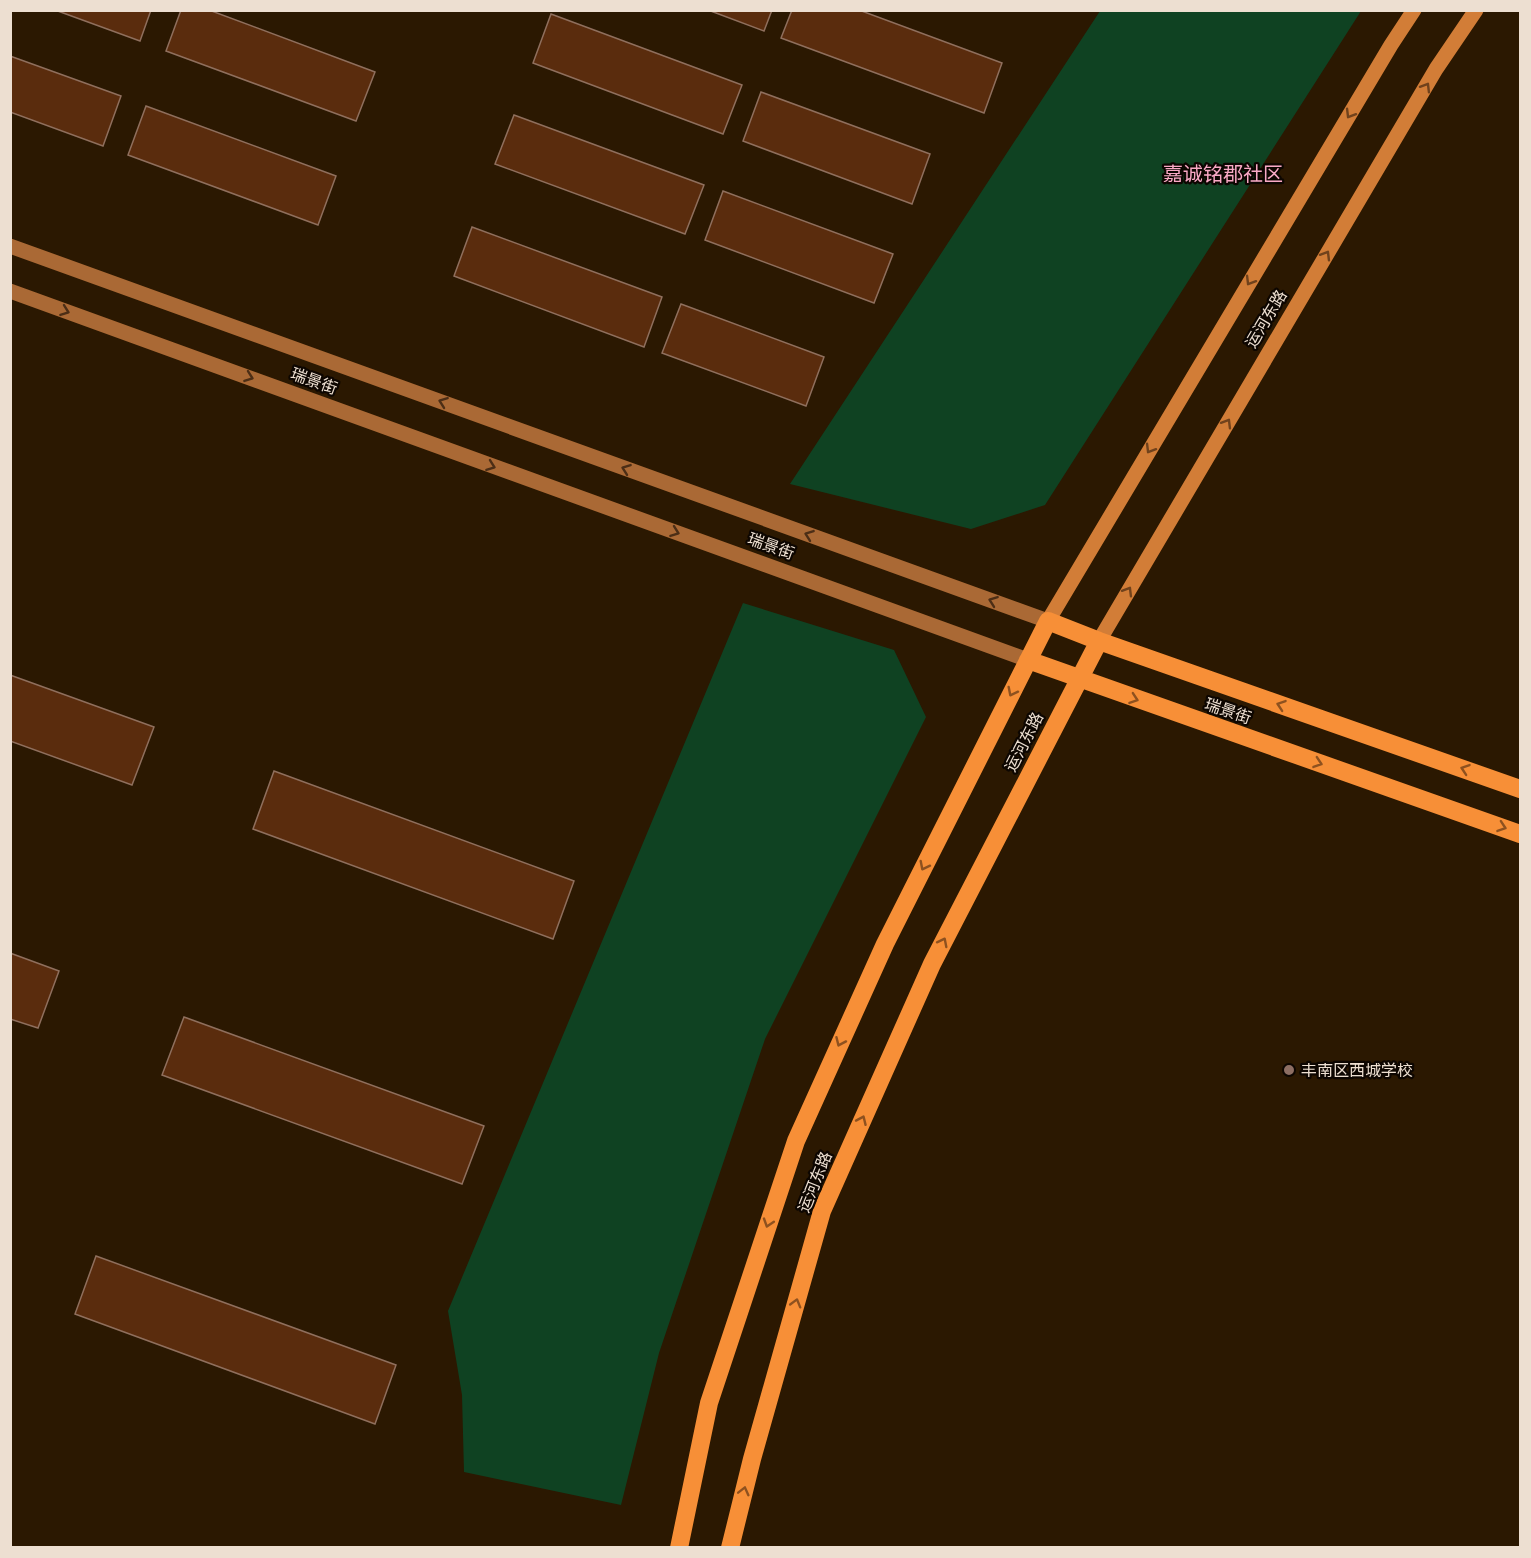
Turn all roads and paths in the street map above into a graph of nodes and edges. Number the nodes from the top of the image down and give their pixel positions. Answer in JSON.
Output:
{"nodes":[{"id":1,"x":1414,"y":10,"type":"edge"},
{"id":2,"x":1476,"y":10,"type":"edge"},
{"id":3,"x":10,"y":246,"type":"edge"},
{"id":4,"x":10,"y":291,"type":"edge"},
{"id":5,"x":1048,"y":621,"type":"junction"},
{"id":6,"x":1099,"y":641,"type":"junction"},
{"id":7,"x":1028,"y":660,"type":"junction"},
{"id":8,"x":1079,"y":680,"type":"junction"},
{"id":9,"x":1521,"y":789,"type":"edge"},
{"id":10,"x":1521,"y":834,"type":"edge"},
{"id":11,"x":679,"y":1548,"type":"edge"},
{"id":12,"x":730,"y":1548,"type":"edge"}],
"edges":[{"from":1,"to":5,"type":"main road","name":"运河东路","one_way":true},
{"from":6,"to":2,"type":"main road","name":"运河东路","one_way":true},
{"from":5,"to":3,"type":"street","name":"瑞景街","one_way":true},
{"from":4,"to":7,"type":"street","name":"瑞景街","one_way":true},
{"from":5,"to":6,"type":"highway","name":"瑞景街"},
{"from":5,"to":7,"type":"highway","name":"运河东路"},
{"from":6,"to":8,"type":"highway","name":"运河东路"},
{"from":9,"to":6,"type":"highway","name":"瑞景街","one_way":true},
{"from":7,"to":8,"type":"highway","name":"瑞景街"},
{"from":7,"to":11,"type":"highway","name":"运河东路","one_way":true},
{"from":8,"to":10,"type":"highway","name":"瑞景街","one_way":true},
{"from":12,"to":8,"type":"highway","name":"运河东路","one_way":true}]}
